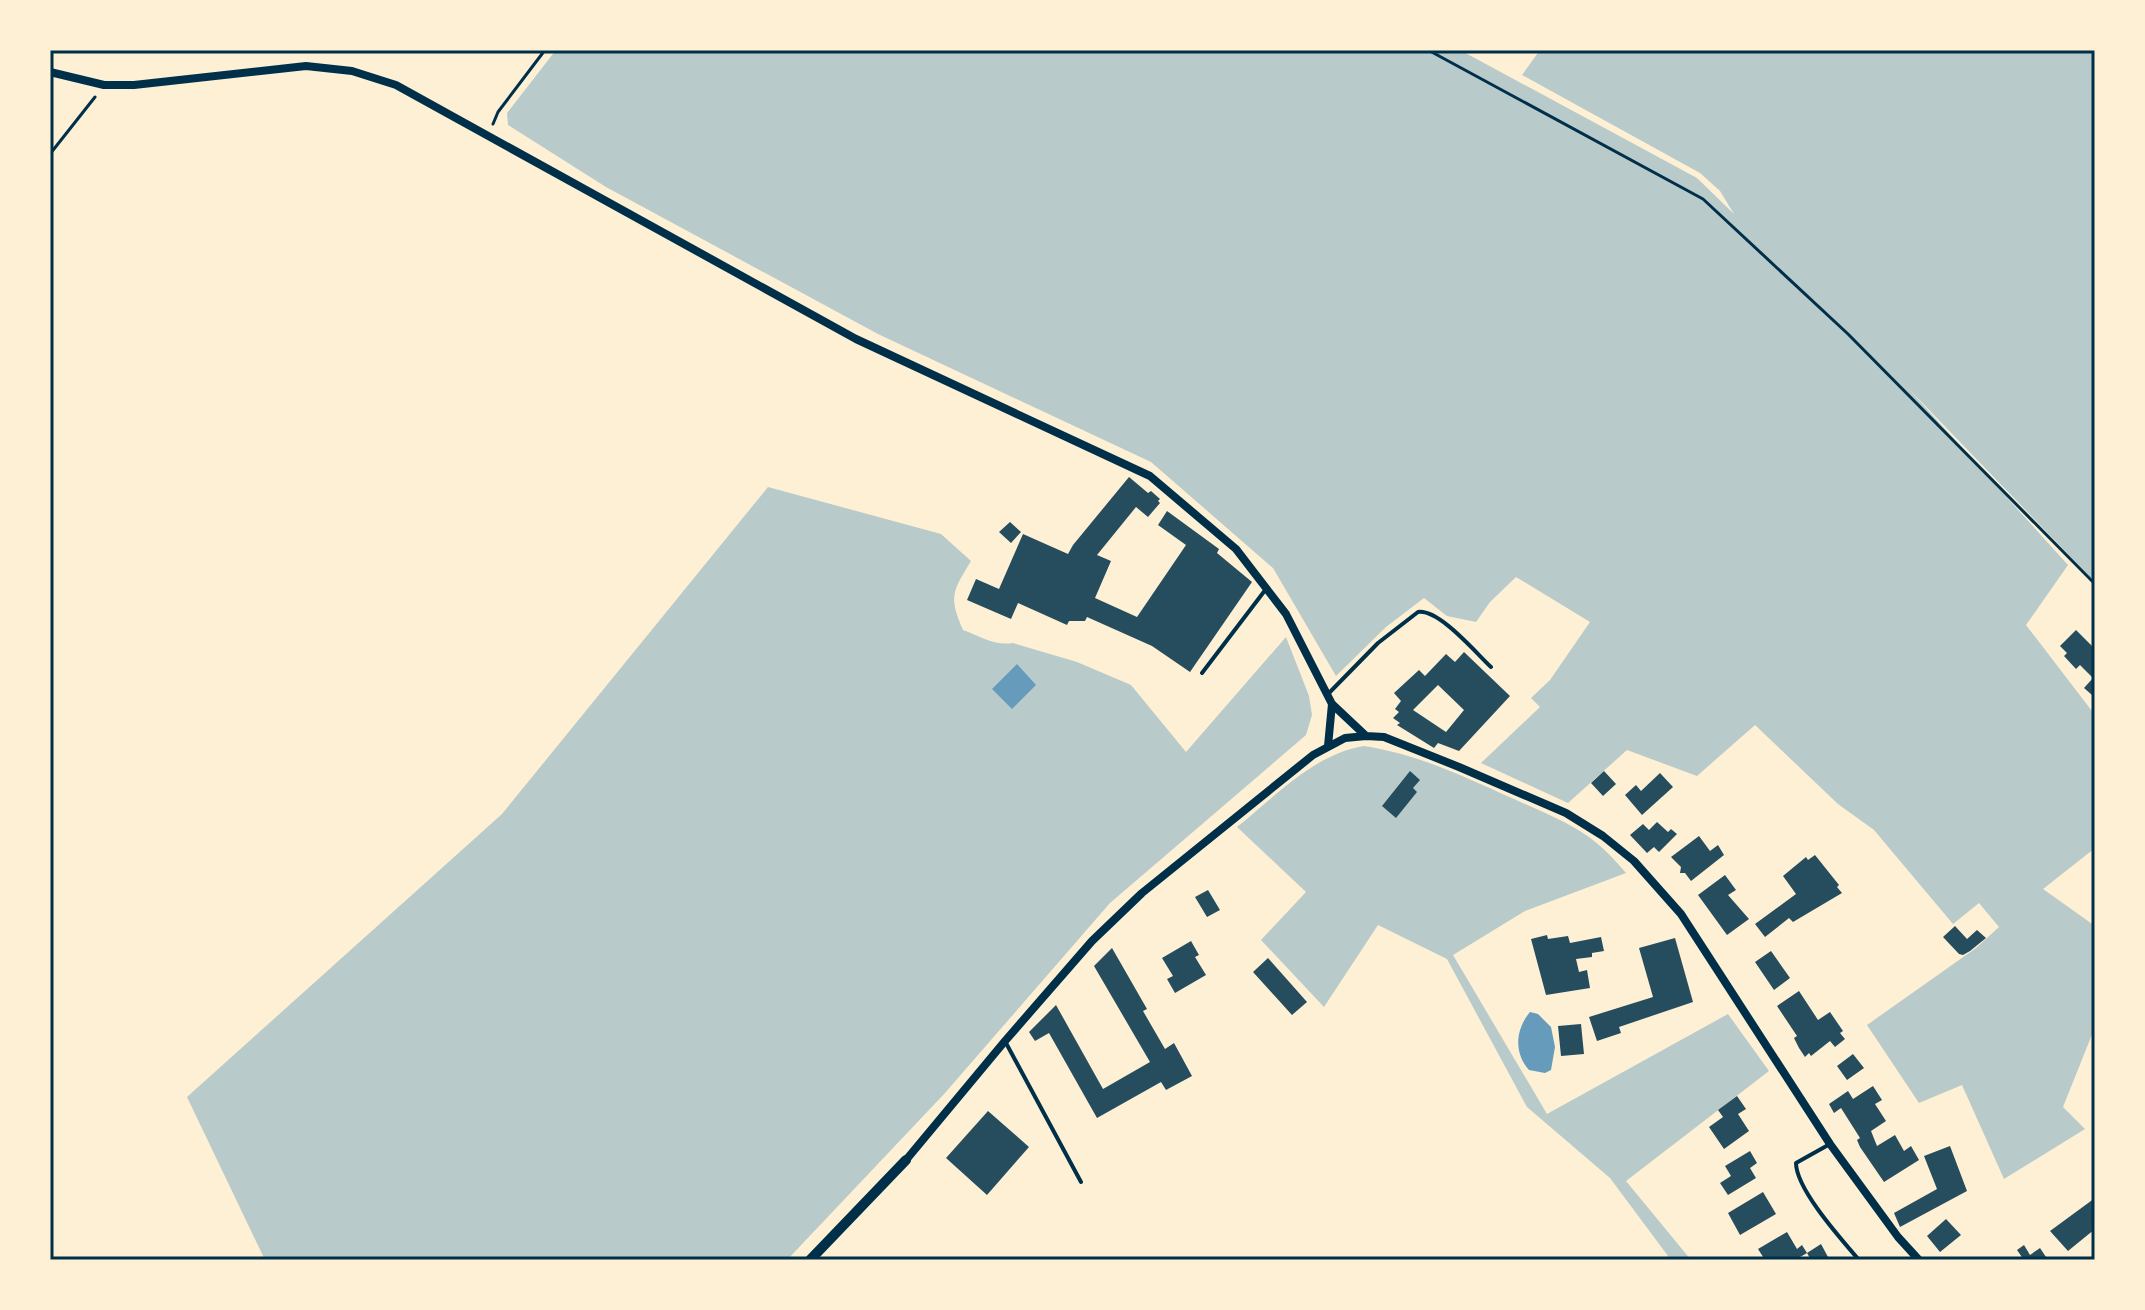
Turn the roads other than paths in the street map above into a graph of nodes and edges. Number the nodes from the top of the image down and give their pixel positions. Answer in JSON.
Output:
{"nodes":[{"id":1,"x":50,"y":72,"type":"edge"},
{"id":2,"x":1266,"y":589,"type":"junction"},
{"id":3,"x":1491,"y":667,"type":"dead end"},
{"id":4,"x":1202,"y":673,"type":"dead end"},
{"id":5,"x":1330,"y":699,"type":"junction"},
{"id":6,"x":1366,"y":736,"type":"junction"},
{"id":7,"x":1328,"y":746,"type":"junction"},
{"id":8,"x":1005,"y":1041,"type":"junction"},
{"id":9,"x":1830,"y":1144,"type":"junction"},
{"id":10,"x":906,"y":1160,"type":"joint"},
{"id":11,"x":1081,"y":1182,"type":"dead end"},
{"id":12,"x":810,"y":1260,"type":"edge"},
{"id":13,"x":1859,"y":1260,"type":"edge"},
{"id":14,"x":1919,"y":1260,"type":"edge"}],
"edges":[{"from":1,"to":2,"type":"street"},
{"from":2,"to":4,"type":"lane"},
{"from":2,"to":5,"type":"street"},
{"from":3,"to":5,"type":"lane"},
{"from":5,"to":6,"type":"street"},
{"from":5,"to":7,"type":"street"},
{"from":6,"to":7,"type":"street"},
{"from":6,"to":9,"type":"street"},
{"from":7,"to":8,"type":"street"},
{"from":8,"to":10,"type":"street"},
{"from":8,"to":11,"type":"lane"},
{"from":9,"to":13,"type":"lane"},
{"from":9,"to":14,"type":"street"},
{"from":10,"to":12,"type":"street"}]}
